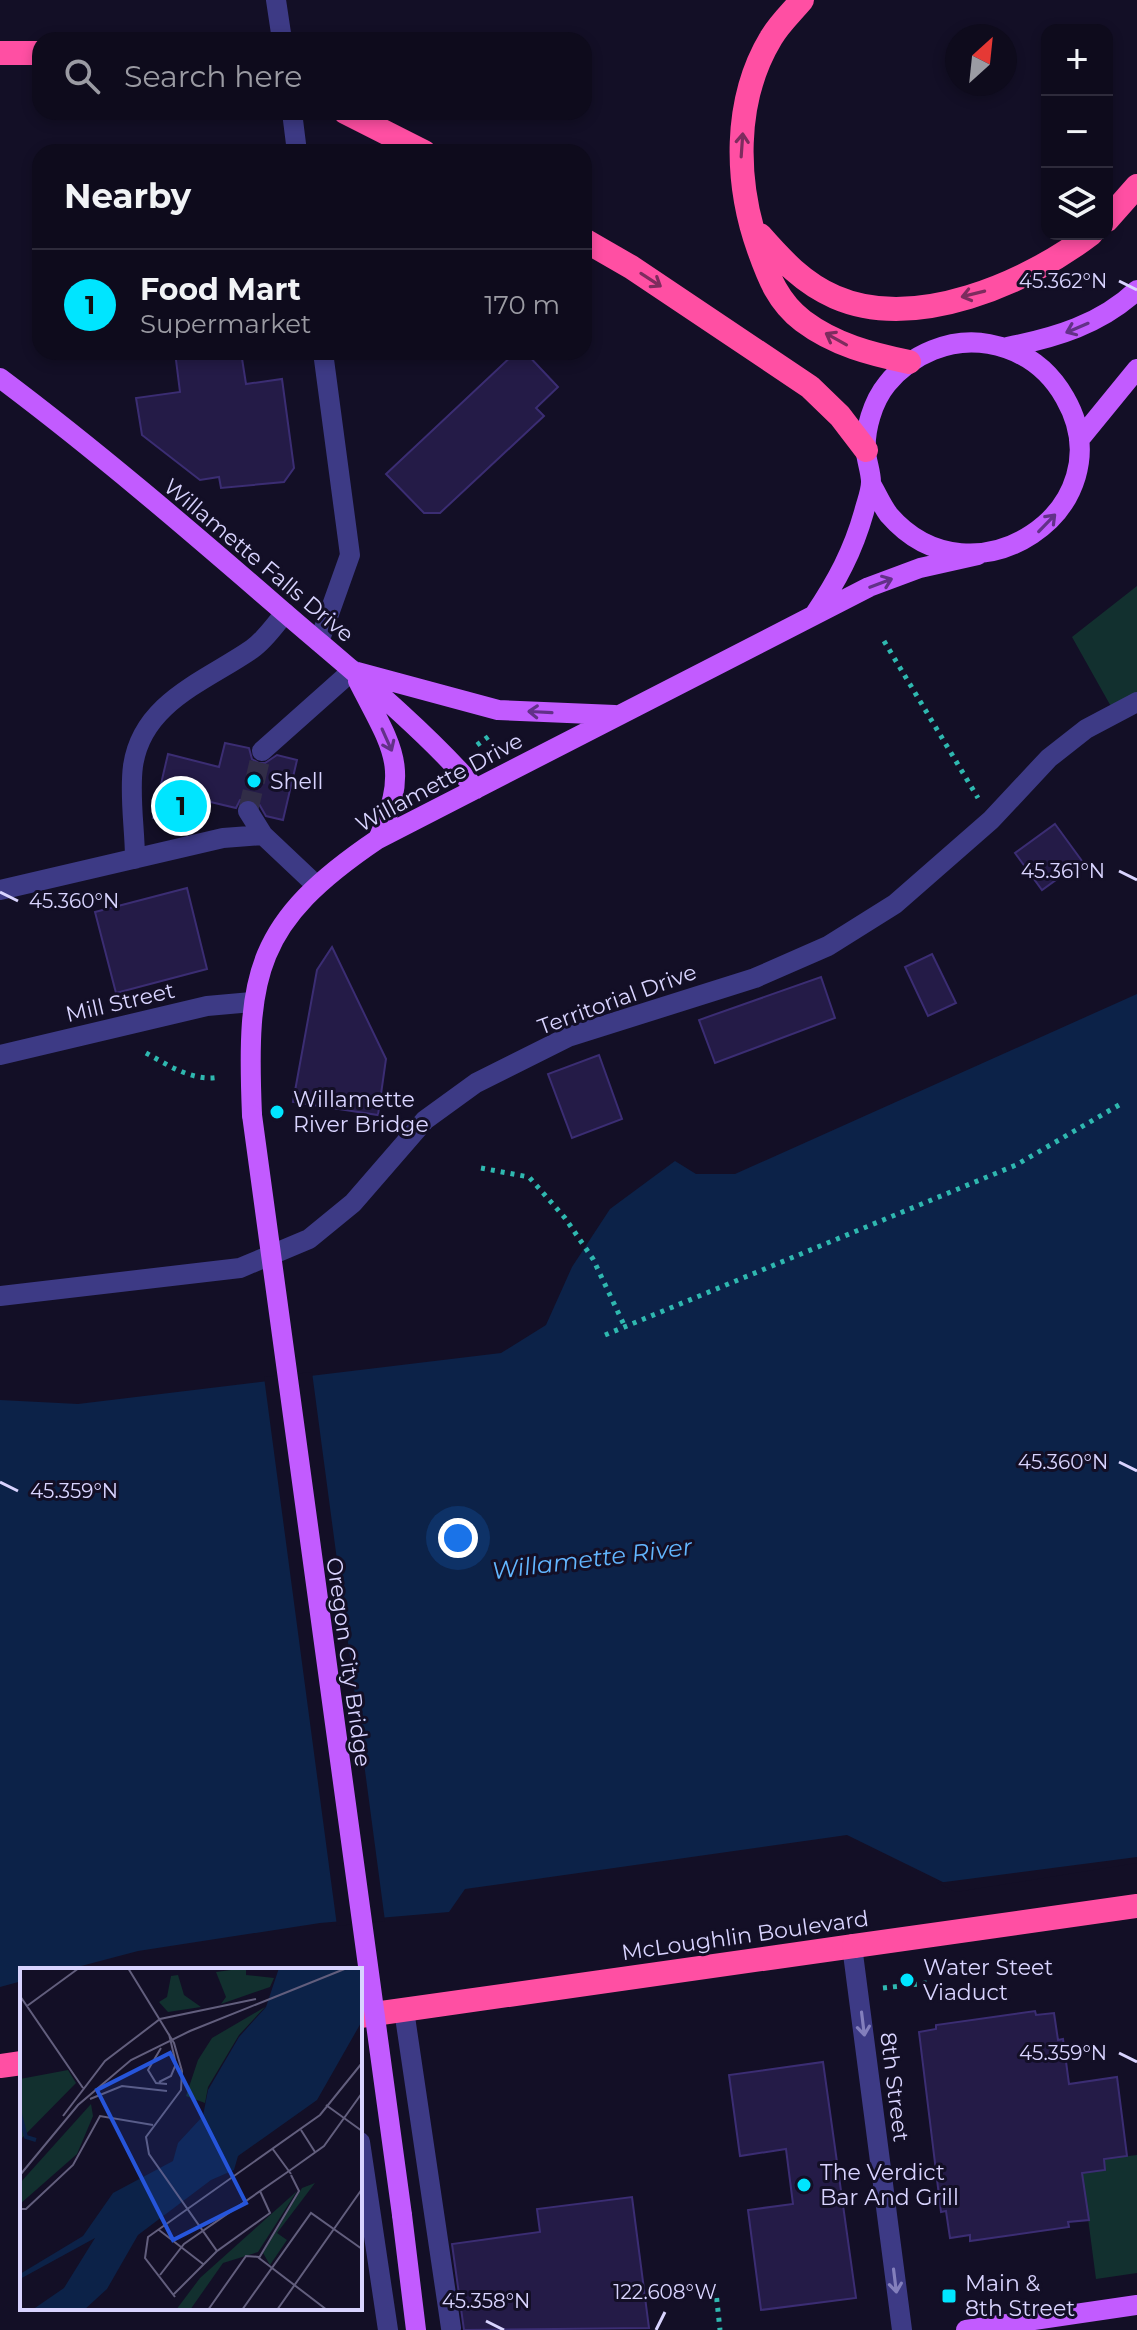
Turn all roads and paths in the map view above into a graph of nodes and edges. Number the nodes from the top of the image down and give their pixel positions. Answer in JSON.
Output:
{"nodes":[{"id":1,"x":276,"y":0,"type":"edge"},
{"id":2,"x":802,"y":0,"type":"edge"},
{"id":3,"x":281,"y":32,"type":"edge"},
{"id":4,"x":0,"y":53,"type":"edge"},
{"id":5,"x":32,"y":53,"type":"edge"},
{"id":6,"x":293,"y":120,"type":"edge"},
{"id":7,"x":361,"y":120,"type":"edge"},
{"id":8,"x":296,"y":144,"type":"edge"},
{"id":9,"x":408,"y":144,"type":"edge"},
{"id":10,"x":1137,"y":186,"type":"edge"},
{"id":11,"x":1113,"y":213,"type":"edge"},
{"id":12,"x":749,"y":222,"type":"junction"},
{"id":13,"x":1083,"y":240,"type":"edge"},
{"id":14,"x":592,"y":245,"type":"edge"},
{"id":15,"x":1137,"y":290,"type":"edge"},
{"id":16,"x":1007,"y":347,"type":"junction"},
{"id":17,"x":324,"y":360,"type":"edge"},
{"id":18,"x":909,"y":362,"type":"junction"},
{"id":19,"x":1137,"y":369,"type":"edge"},
{"id":20,"x":0,"y":378,"type":"edge"},
{"id":21,"x":1079,"y":440,"type":"junction"},
{"id":22,"x":866,"y":450,"type":"junction"},
{"id":23,"x":871,"y":484,"type":"junction"},
{"id":24,"x":978,"y":555,"type":"junction"},
{"id":25,"x":285,"y":613,"type":"junction"},
{"id":26,"x":812,"y":618,"type":"junction"},
{"id":27,"x":884,"y":641,"type":"dead end"},
{"id":28,"x":319,"y":642,"type":"junction"},
{"id":29,"x":353,"y":670,"type":"junction"},
{"id":30,"x":1137,"y":702,"type":"edge"},
{"id":31,"x":617,"y":716,"type":"junction"},
{"id":32,"x":262,"y":751,"type":"tunnel mouth"},
{"id":33,"x":476,"y":789,"type":"junction"},
{"id":34,"x":248,"y":811,"type":"dead end"},
{"id":35,"x":991,"y":820,"type":"junction"},
{"id":36,"x":263,"y":835,"type":"junction"},
{"id":37,"x":378,"y":839,"type":"junction"},
{"id":38,"x":135,"y":859,"type":"junction"},
{"id":39,"x":316,"y":885,"type":"junction"},
{"id":40,"x":0,"y":890,"type":"edge"},
{"id":41,"x":252,"y":1002,"type":"junction"},
{"id":42,"x":146,"y":1053,"type":"dead end"},
{"id":43,"x":0,"y":1055,"type":"edge"},
{"id":44,"x":219,"y":1077,"type":"dead end"},
{"id":45,"x":1119,"y":1105,"type":"dead end"},
{"id":46,"x":252,"y":1115,"type":"joint"},
{"id":47,"x":481,"y":1168,"type":"dead end"},
{"id":48,"x":0,"y":1296,"type":"edge"},
{"id":49,"x":625,"y":1327,"type":"junction"},
{"id":50,"x":605,"y":1335,"type":"dead end"},
{"id":51,"x":1137,"y":1906,"type":"edge"},
{"id":52,"x":853,"y":1946,"type":"junction"},
{"id":53,"x":927,"y":1983,"type":"dead end"},
{"id":54,"x":899,"y":1986,"type":"dead end"},
{"id":55,"x":404,"y":2010,"type":"junction"},
{"id":56,"x":362,"y":2016,"type":"edge"},
{"id":57,"x":20,"y":2063,"type":"edge"},
{"id":58,"x":0,"y":2066,"type":"edge"},
{"id":59,"x":362,"y":2155,"type":"edge"},
{"id":60,"x":702,"y":2293,"type":"dead end"},
{"id":61,"x":1137,"y":2305,"type":"edge"},
{"id":62,"x":451,"y":2328,"type":"edge"},
{"id":63,"x":388,"y":2330,"type":"edge"},
{"id":64,"x":416,"y":2330,"type":"edge"},
{"id":65,"x":720,"y":2330,"type":"edge"},
{"id":66,"x":902,"y":2330,"type":"edge"},
{"id":67,"x":966,"y":2330,"type":"edge"}],
"edges":[{"from":1,"to":3,"type":"street"},
{"from":12,"to":2,"type":"highway","one_way":true},
{"from":4,"to":5,"type":"highway"},
{"from":6,"to":8,"type":"street"},
{"from":7,"to":9,"type":"highway"},
{"from":10,"to":11,"type":"highway"},
{"from":13,"to":12,"type":"highway","one_way":true},
{"from":18,"to":12,"type":"highway","one_way":true},
{"from":14,"to":22,"type":"highway","one_way":true},
{"from":15,"to":16,"type":"main road","one_way":true},
{"from":16,"to":18,"type":"main road"},
{"from":16,"to":21,"type":"main road"},
{"from":17,"to":28,"type":"street"},
{"from":18,"to":22,"type":"main road"},
{"from":19,"to":21,"type":"main road"},
{"from":20,"to":25,"type":"main road","name":"Willamette Falls Drive"},
{"from":24,"to":21,"type":"main road","one_way":true},
{"from":22,"to":23,"type":"main road"},
{"from":23,"to":24,"type":"main road"},
{"from":23,"to":26,"type":"main road"},
{"from":26,"to":24,"type":"main road","name":"Willamette Drive","one_way":true},
{"from":25,"to":28,"type":"main road","name":"Willamette Falls Drive"},
{"from":25,"to":38,"type":"street"},
{"from":26,"to":31,"type":"main road","name":"Willamette Drive"},
{"from":27,"to":35,"type":"path"},
{"from":28,"to":29,"type":"main road","name":"Willamette Falls Drive"},
{"from":31,"to":29,"type":"main road","one_way":true},
{"from":29,"to":32,"type":"street"},
{"from":29,"to":33,"type":"main road","name":"Willamette Falls Drive"},
{"from":29,"to":37,"type":"main road","one_way":true},
{"from":30,"to":35,"type":"street","name":"Territorial Drive"},
{"from":31,"to":33,"type":"main road","name":"Willamette Drive"},
{"from":33,"to":37,"type":"main road","name":"Willamette Drive"},
{"from":34,"to":36,"type":"street"},
{"from":35,"to":48,"type":"street","name":"Territorial Drive"},
{"from":36,"to":38,"type":"street"},
{"from":36,"to":39,"type":"street"},
{"from":37,"to":39,"type":"main road","name":"Willamette Drive"},
{"from":38,"to":40,"type":"street"},
{"from":39,"to":41,"type":"main road","name":"Willamette Drive"},
{"from":41,"to":43,"type":"street","name":"Mill Street"},
{"from":41,"to":46,"type":"main road","name":"Willamette Drive"},
{"from":42,"to":44,"type":"path"},
{"from":45,"to":49,"type":"path"},
{"from":46,"to":64,"type":"main road","name":"Oregon City Bridge","bridge":true},
{"from":47,"to":49,"type":"path"},
{"from":49,"to":50,"type":"path"},
{"from":51,"to":52,"type":"highway","name":"McLoughlin Boulevard","bridge":true},
{"from":52,"to":55,"type":"highway","name":"McLoughlin Boulevard"},
{"from":52,"to":66,"type":"street","name":"8th Street","one_way":true},
{"from":53,"to":54,"type":"path"},
{"from":55,"to":56,"type":"highway","name":"McLoughlin Boulevard"},
{"from":55,"to":62,"type":"street"},
{"from":57,"to":58,"type":"highway"},
{"from":59,"to":63,"type":"street"},
{"from":60,"to":65,"type":"path"},
{"from":61,"to":67,"type":"main road"}]}
